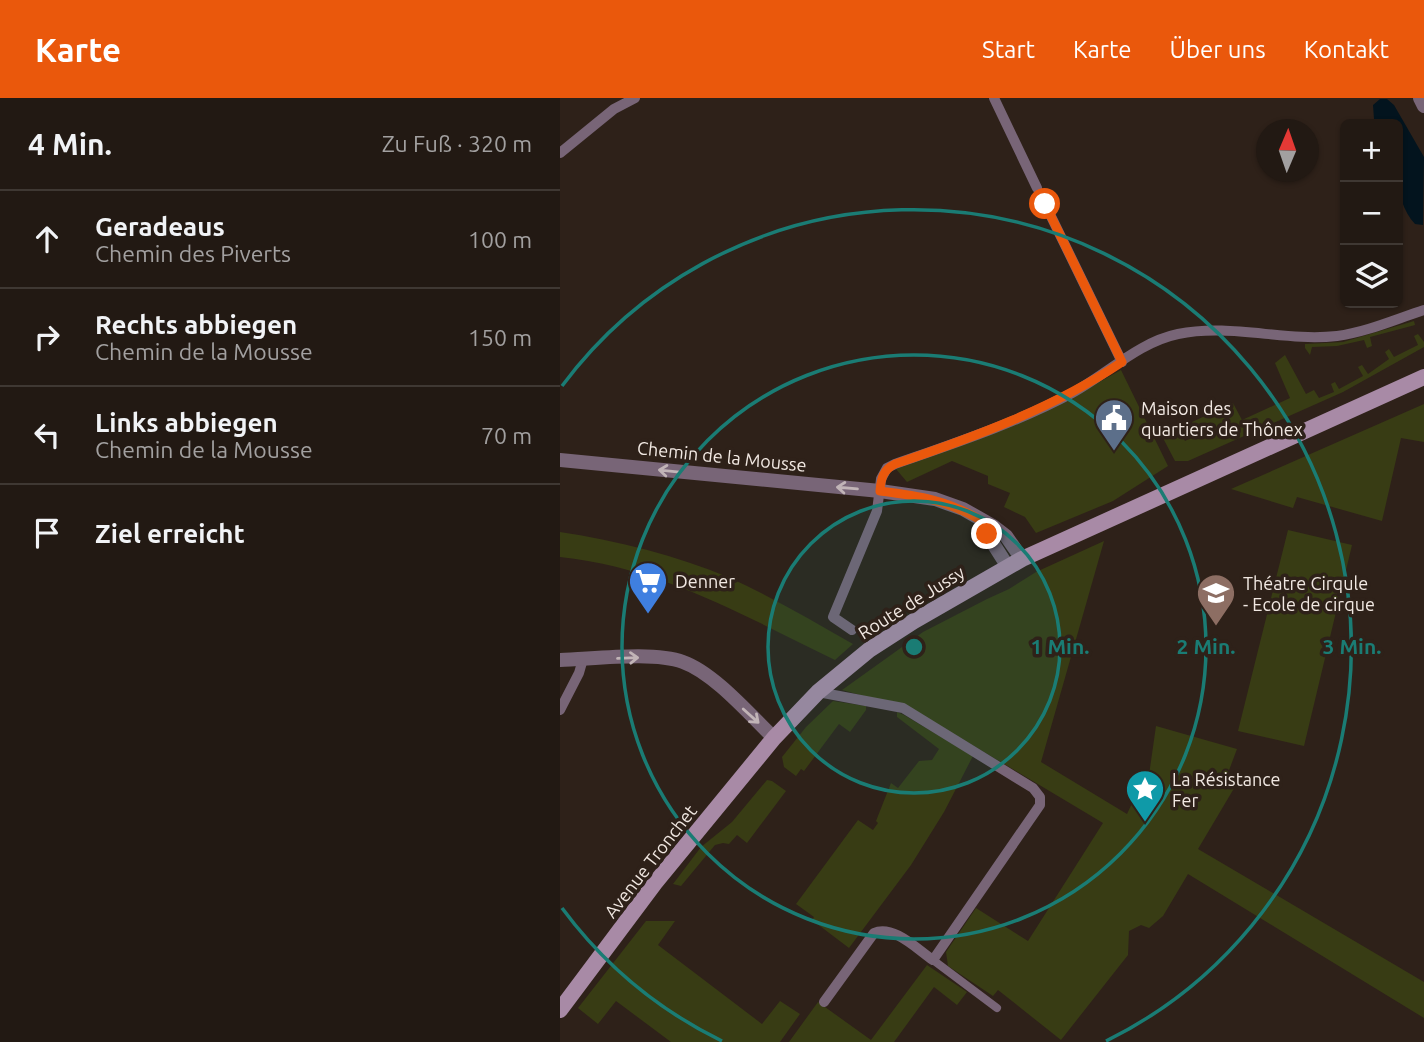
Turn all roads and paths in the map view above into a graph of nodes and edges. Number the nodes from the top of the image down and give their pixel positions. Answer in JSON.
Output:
{"nodes":[{"id":1,"x":635,"y":98,"type":"edge"},
{"id":2,"x":994,"y":98,"type":"edge"},
{"id":3,"x":1420,"y":98,"type":"edge"},
{"id":4,"x":1424,"y":106,"type":"edge"},
{"id":5,"x":561,"y":150,"type":"edge"},
{"id":6,"x":1037,"y":188,"type":"dead end"},
{"id":7,"x":1045,"y":204,"type":"dead end"},
{"id":8,"x":1424,"y":310,"type":"edge"},
{"id":9,"x":1122,"y":362,"type":"junction"},
{"id":10,"x":1424,"y":377,"type":"edge"},
{"id":11,"x":560,"y":460,"type":"edge"},
{"id":12,"x":880,"y":491,"type":"junction"},
{"id":13,"x":1015,"y":563,"type":"junction"},
{"id":14,"x":852,"y":630,"type":"dead end"},
{"id":15,"x":583,"y":659,"type":"junction"},
{"id":16,"x":560,"y":660,"type":"edge"},
{"id":17,"x":818,"y":692,"type":"junction"},
{"id":18,"x":560,"y":710,"type":"edge"},
{"id":19,"x":774,"y":738,"type":"junction"},
{"id":20,"x":933,"y":960,"type":"junction"},
{"id":21,"x":824,"y":1002,"type":"dead end"},
{"id":22,"x":997,"y":1008,"type":"dead end"},
{"id":23,"x":560,"y":1010,"type":"edge"}],
"edges":[{"from":1,"to":5,"type":"street"},
{"from":2,"to":6,"type":"street"},
{"from":3,"to":4,"type":"street"},
{"from":7,"to":9,"type":"street"},
{"from":8,"to":9,"type":"street"},
{"from":9,"to":12,"type":"street"},
{"from":10,"to":13,"type":"main road","name":"Route de Jussy"},
{"from":12,"to":11,"type":"street","name":"Chemin de la Mousse","one_way":true},
{"from":12,"to":13,"type":"street","name":"Chemin de la Mousse"},
{"from":12,"to":14,"type":"street"},
{"from":13,"to":17,"type":"main road","name":"Route de Jussy"},
{"from":15,"to":16,"type":"street"},
{"from":15,"to":18,"type":"street"},
{"from":15,"to":19,"type":"street","one_way":true},
{"from":17,"to":19,"type":"main road","name":"Route de Jussy"},
{"from":17,"to":20,"type":"street"},
{"from":19,"to":23,"type":"main road","name":"Avenue Tronchet"},
{"from":20,"to":21,"type":"street"},
{"from":20,"to":22,"type":"street"}]}
